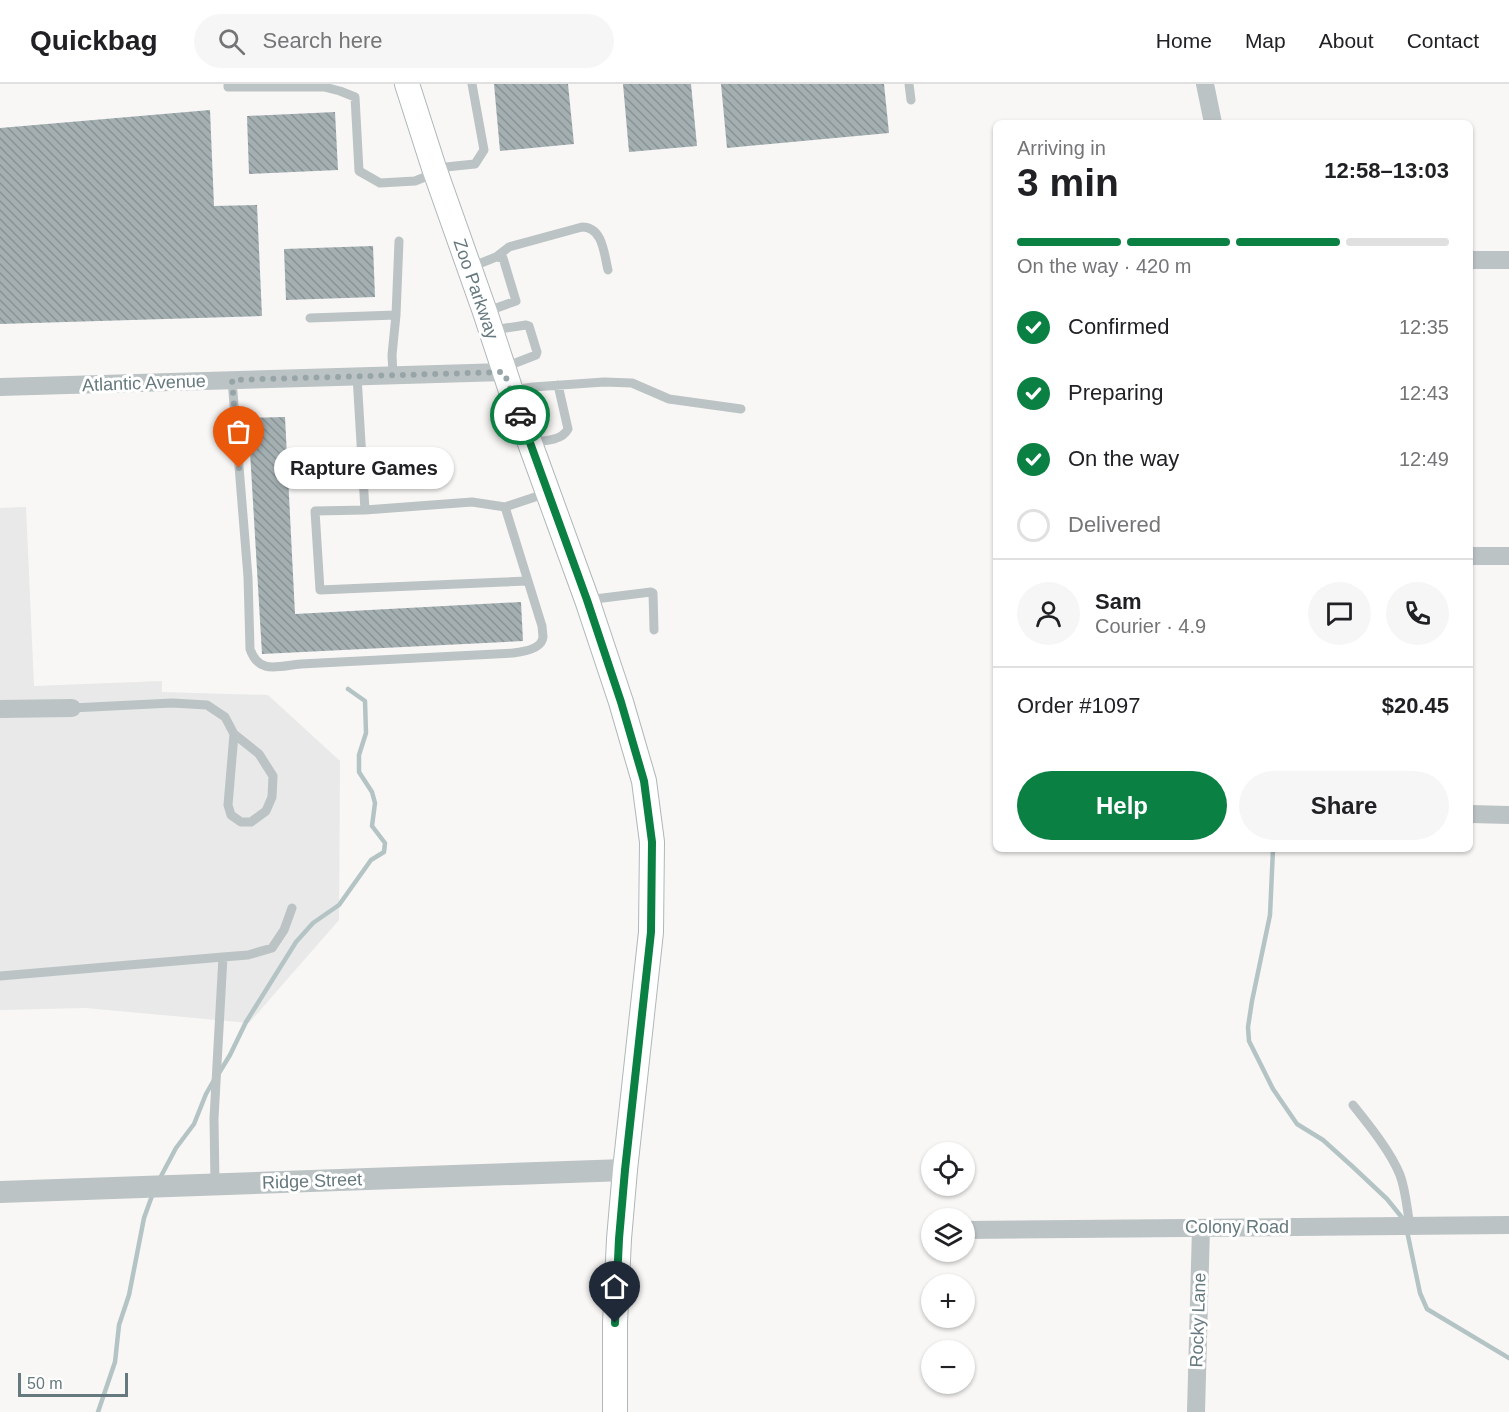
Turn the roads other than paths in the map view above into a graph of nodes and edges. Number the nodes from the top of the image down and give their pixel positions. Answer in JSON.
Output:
{"nodes":[{"id":1,"x":228,"y":84,"type":"edge"},
{"id":2,"x":407,"y":84,"type":"edge"},
{"id":3,"x":472,"y":84,"type":"edge"},
{"id":4,"x":909,"y":84,"type":"edge"},
{"id":5,"x":1204,"y":84,"type":"edge"},
{"id":6,"x":911,"y":100,"type":"dead end"},
{"id":7,"x":1212,"y":120,"type":"edge"},
{"id":8,"x":434,"y":170,"type":"junction"},
{"id":9,"x":399,"y":241,"type":"dead end"},
{"id":10,"x":496,"y":257,"type":"junction"},
{"id":11,"x":1473,"y":260,"type":"edge"},
{"id":12,"x":1509,"y":260,"type":"edge"},
{"id":13,"x":470,"y":267,"type":"junction"},
{"id":14,"x":608,"y":270,"type":"dead end"},
{"id":15,"x":396,"y":315,"type":"junction"},
{"id":16,"x":310,"y":318,"type":"dead end"},
{"id":17,"x":488,"y":321,"type":"junction"},
{"id":18,"x":393,"y":375,"type":"junction"},
{"id":19,"x":357,"y":376,"type":"junction"},
{"id":20,"x":506,"y":377,"type":"junction"},
{"id":21,"x":232,"y":380,"type":"junction"},
{"id":22,"x":558,"y":385,"type":"junction"},
{"id":23,"x":0,"y":387,"type":"edge"},
{"id":24,"x":741,"y":409,"type":"dead end"},
{"id":25,"x":530,"y":442,"type":"junction"},
{"id":26,"x":547,"y":493,"type":"junction"},
{"id":27,"x":505,"y":507,"type":"junction"},
{"id":28,"x":365,"y":510,"type":"junction"},
{"id":29,"x":1473,"y":556,"type":"edge"},
{"id":30,"x":1509,"y":556,"type":"edge"},
{"id":31,"x":528,"y":581,"type":"junction"},
{"id":32,"x":587,"y":600,"type":"junction"},
{"id":33,"x":654,"y":630,"type":"dead end"},
{"id":34,"x":0,"y":708,"type":"edge"},
{"id":35,"x":72,"y":708,"type":"joint"},
{"id":36,"x":234,"y":734,"type":"junction"},
{"id":37,"x":1473,"y":814,"type":"edge"},
{"id":38,"x":1509,"y":815,"type":"edge"},
{"id":39,"x":292,"y":908,"type":"dead end"},
{"id":40,"x":223,"y":957,"type":"junction"},
{"id":41,"x":0,"y":976,"type":"edge"},
{"id":42,"x":1353,"y":1106,"type":"dead end"},
{"id":43,"x":625,"y":1170,"type":"junction"},
{"id":44,"x":214,"y":1184,"type":"junction"},
{"id":45,"x":0,"y":1192,"type":"edge"},
{"id":46,"x":1509,"y":1225,"type":"edge"},
{"id":47,"x":1410,"y":1226,"type":"junction"},
{"id":48,"x":1201,"y":1228,"type":"junction"},
{"id":49,"x":975,"y":1230,"type":"edge"},
{"id":50,"x":615,"y":1412,"type":"edge"},
{"id":51,"x":1196,"y":1412,"type":"edge"}],
"edges":[{"from":1,"to":8,"type":"lane"},
{"from":2,"to":8,"type":"main road","name":"Zoo Parkway"},
{"from":3,"to":8,"type":"lane"},
{"from":4,"to":6,"type":"lane"},
{"from":5,"to":7,"type":"street"},
{"from":8,"to":13,"type":"main road","name":"Zoo Parkway"},
{"from":9,"to":15,"type":"lane"},
{"from":10,"to":13,"type":"lane"},
{"from":10,"to":14,"type":"lane"},
{"from":10,"to":17,"type":"lane"},
{"from":11,"to":12,"type":"street"},
{"from":13,"to":17,"type":"main road","name":"Zoo Parkway"},
{"from":15,"to":16,"type":"lane"},
{"from":15,"to":18,"type":"lane"},
{"from":17,"to":20,"type":"main road","name":"Zoo Parkway"},
{"from":17,"to":20,"type":"lane"},
{"from":18,"to":19,"type":"street","name":"Atlantic Avenue"},
{"from":18,"to":20,"type":"street","name":"Atlantic Avenue"},
{"from":19,"to":21,"type":"street","name":"Atlantic Avenue"},
{"from":19,"to":28,"type":"lane"},
{"from":20,"to":22,"type":"lane"},
{"from":20,"to":25,"type":"main road","name":"Zoo Parkway"},
{"from":21,"to":23,"type":"street","name":"Atlantic Avenue"},
{"from":21,"to":31,"type":"lane"},
{"from":22,"to":24,"type":"lane"},
{"from":22,"to":25,"type":"lane"},
{"from":25,"to":26,"type":"main road","name":"Zoo Parkway"},
{"from":26,"to":27,"type":"lane"},
{"from":26,"to":32,"type":"main road","name":"Zoo Parkway"},
{"from":27,"to":28,"type":"lane"},
{"from":27,"to":31,"type":"lane"},
{"from":28,"to":31,"type":"lane"},
{"from":29,"to":30,"type":"street"},
{"from":32,"to":33,"type":"lane"},
{"from":32,"to":43,"type":"main road","name":"Zoo Parkway"},
{"from":34,"to":35,"type":"street"},
{"from":35,"to":36,"type":"lane"},
{"from":36,"to":36,"type":"lane"},
{"from":37,"to":38,"type":"street"},
{"from":39,"to":40,"type":"lane"},
{"from":40,"to":41,"type":"lane"},
{"from":40,"to":44,"type":"lane"},
{"from":42,"to":47,"type":"lane"},
{"from":43,"to":44,"type":"street","name":"Ridge Street"},
{"from":43,"to":50,"type":"main road","name":"Zoo Parkway"},
{"from":44,"to":45,"type":"street","name":"Ridge Street"},
{"from":46,"to":47,"type":"street","name":"Colony Road"},
{"from":47,"to":48,"type":"street","name":"Colony Road"},
{"from":48,"to":49,"type":"street","name":"Colony Road"},
{"from":48,"to":51,"type":"street","name":"Rocky Lane"}]}
